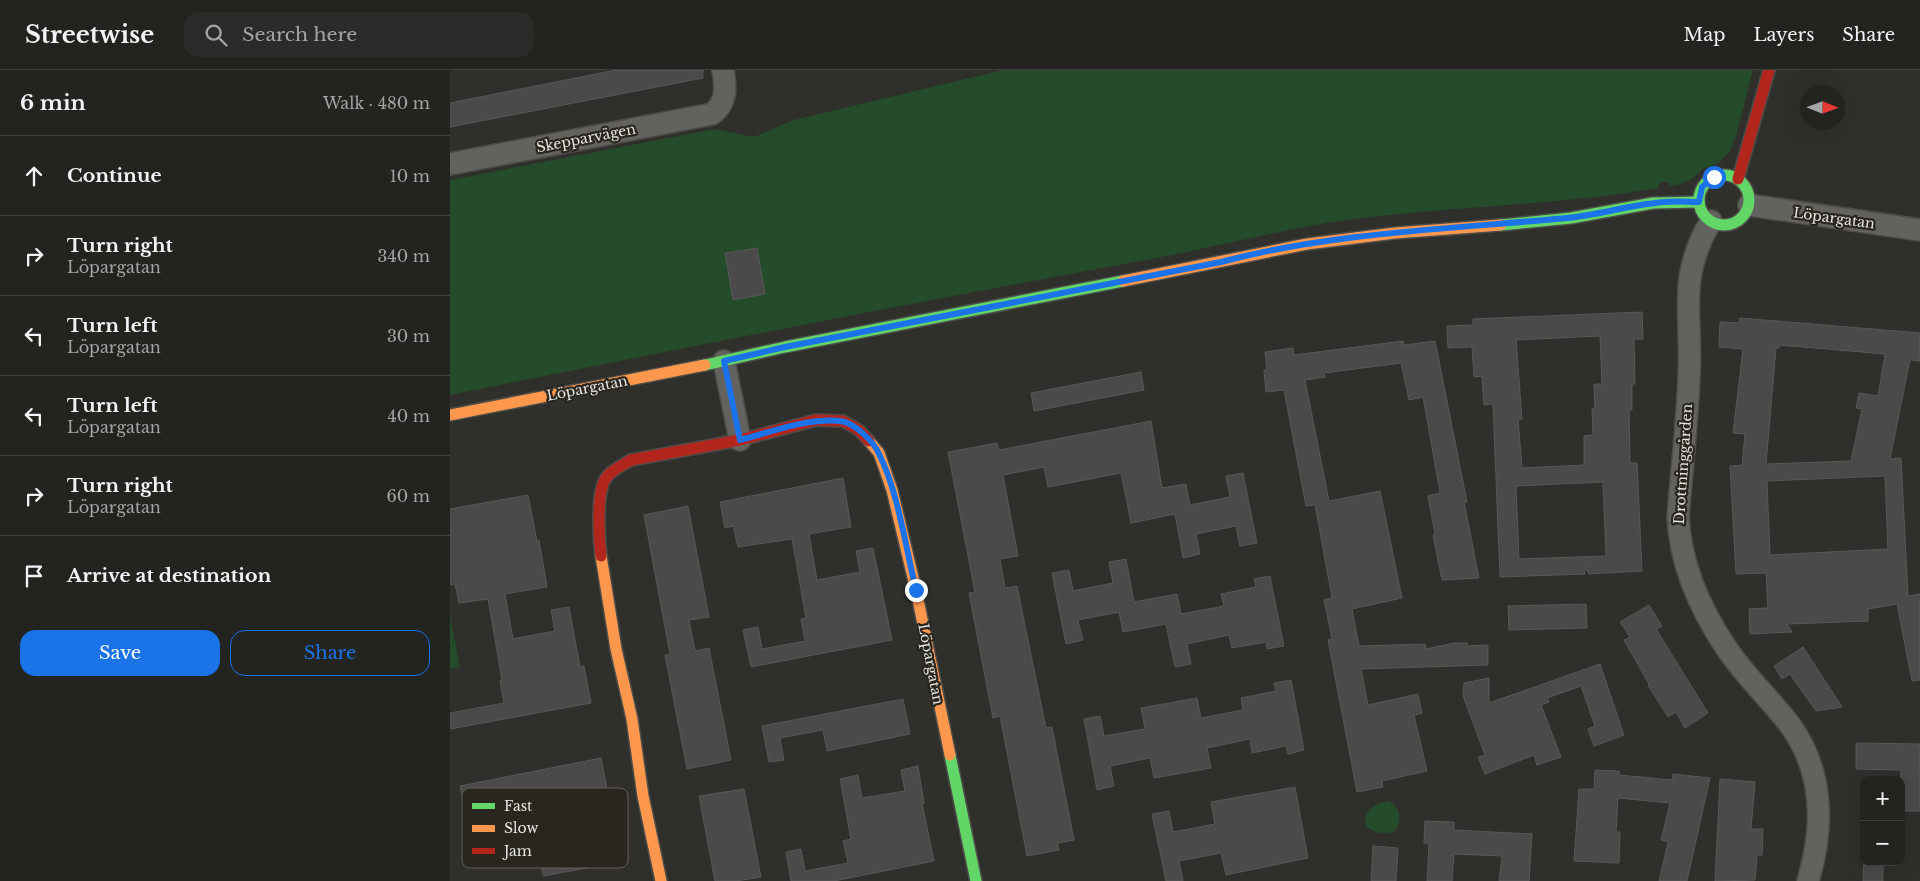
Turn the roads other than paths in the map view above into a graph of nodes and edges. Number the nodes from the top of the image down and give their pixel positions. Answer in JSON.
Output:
{"nodes":[{"id":1,"x":723,"y":70,"type":"edge"},
{"id":2,"x":1769,"y":70,"type":"edge"},
{"id":3,"x":450,"y":164,"type":"edge"},
{"id":4,"x":1738,"y":179,"type":"junction"},
{"id":5,"x":1699,"y":202,"type":"junction"},
{"id":6,"x":1749,"y":205,"type":"junction"},
{"id":7,"x":1711,"y":221,"type":"junction"},
{"id":8,"x":1920,"y":230,"type":"edge"},
{"id":9,"x":724,"y":361,"type":"junction"},
{"id":10,"x":450,"y":415,"type":"edge"},
{"id":11,"x":740,"y":440,"type":"junction"},
{"id":12,"x":661,"y":881,"type":"edge"},
{"id":13,"x":976,"y":881,"type":"edge"},
{"id":14,"x":1808,"y":881,"type":"edge"}],
"edges":[{"from":1,"to":3,"type":"street","name":"Skepparvägen"},
{"from":2,"to":4,"type":"street"},
{"from":4,"to":5,"type":"street"},
{"from":4,"to":6,"type":"street"},
{"from":5,"to":7,"type":"street"},
{"from":5,"to":9,"type":"street","name":"Löpargatan"},
{"from":6,"to":7,"type":"street"},
{"from":6,"to":8,"type":"street","name":"Löpargatan"},
{"from":7,"to":14,"type":"street","name":"Drottninggården"},
{"from":9,"to":10,"type":"street","name":"Löpargatan"},
{"from":9,"to":11,"type":"street"},
{"from":11,"to":12,"type":"street","name":"Löpargatan"},
{"from":11,"to":13,"type":"street","name":"Löpargatan"}]}
